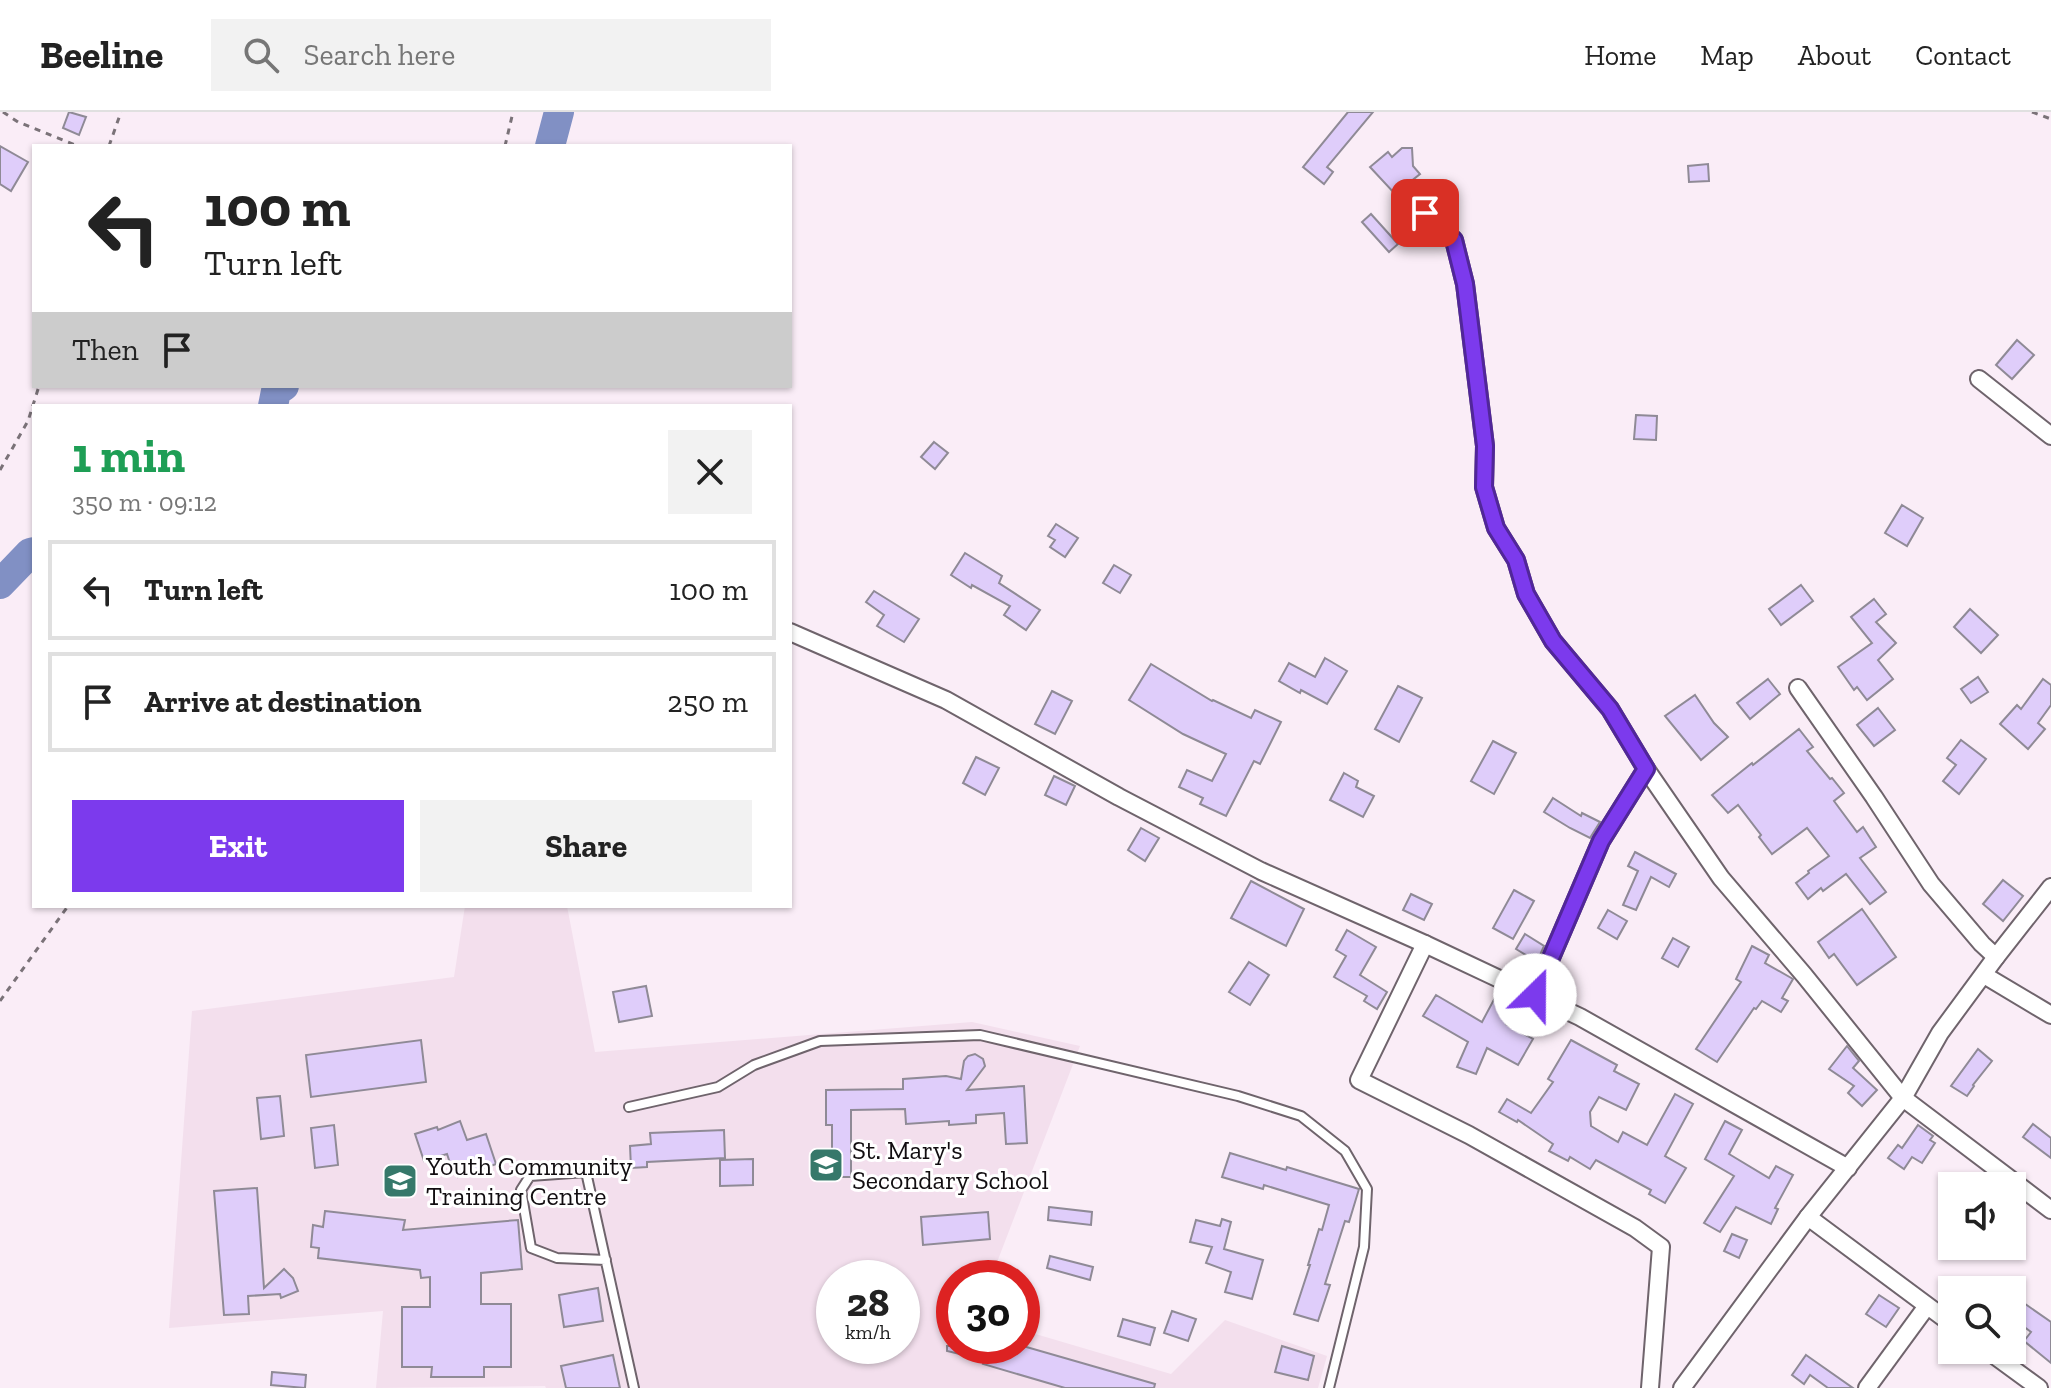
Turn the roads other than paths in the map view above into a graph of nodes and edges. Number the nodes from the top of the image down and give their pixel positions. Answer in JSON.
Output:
{"nodes":[{"id":1,"x":1425,"y":213,"type":"dead end"},
{"id":2,"x":1979,"y":379,"type":"dead end"},
{"id":3,"x":2051,"y":436,"type":"edge"},
{"id":4,"x":792,"y":633,"type":"edge"},
{"id":5,"x":1798,"y":688,"type":"dead end"},
{"id":6,"x":1646,"y":769,"type":"junction"},
{"id":7,"x":2051,"y":887,"type":"edge"},
{"id":8,"x":1425,"y":944,"type":"junction"},
{"id":9,"x":1996,"y":957,"type":"junction"},
{"id":10,"x":1984,"y":975,"type":"junction"},
{"id":11,"x":1535,"y":995,"type":"junction"},
{"id":12,"x":2051,"y":1015,"type":"edge"},
{"id":13,"x":1903,"y":1098,"type":"junction"},
{"id":14,"x":629,"y":1107,"type":"dead end"},
{"id":15,"x":1848,"y":1168,"type":"junction"},
{"id":16,"x":2051,"y":1210,"type":"edge"},
{"id":17,"x":1808,"y":1217,"type":"junction"},
{"id":18,"x":606,"y":1260,"type":"junction"},
{"id":19,"x":1927,"y":1306,"type":"junction"},
{"id":20,"x":1938,"y":1314,"type":"edge"},
{"id":21,"x":2006,"y":1364,"type":"edge"},
{"id":22,"x":634,"y":1388,"type":"edge"},
{"id":23,"x":1329,"y":1388,"type":"edge"},
{"id":24,"x":1650,"y":1388,"type":"edge"},
{"id":25,"x":1682,"y":1388,"type":"edge"},
{"id":26,"x":1867,"y":1388,"type":"edge"},
{"id":27,"x":2039,"y":1388,"type":"edge"}],
"edges":[{"from":1,"to":6,"type":"street"},
{"from":2,"to":3,"type":"street"},
{"from":4,"to":8,"type":"street"},
{"from":5,"to":9,"type":"street"},
{"from":6,"to":11,"type":"street"},
{"from":6,"to":13,"type":"street"},
{"from":7,"to":9,"type":"street"},
{"from":8,"to":11,"type":"street"},
{"from":8,"to":24,"type":"street"},
{"from":9,"to":10,"type":"street"},
{"from":10,"to":12,"type":"street"},
{"from":10,"to":13,"type":"street"},
{"from":11,"to":15,"type":"street"},
{"from":13,"to":15,"type":"street"},
{"from":13,"to":16,"type":"street"},
{"from":14,"to":23,"type":"lane"},
{"from":15,"to":17,"type":"street"},
{"from":17,"to":19,"type":"street"},
{"from":17,"to":25,"type":"street"},
{"from":18,"to":18,"type":"lane"},
{"from":18,"to":22,"type":"lane"},
{"from":19,"to":20,"type":"street"},
{"from":19,"to":26,"type":"street"},
{"from":21,"to":27,"type":"street"}]}
